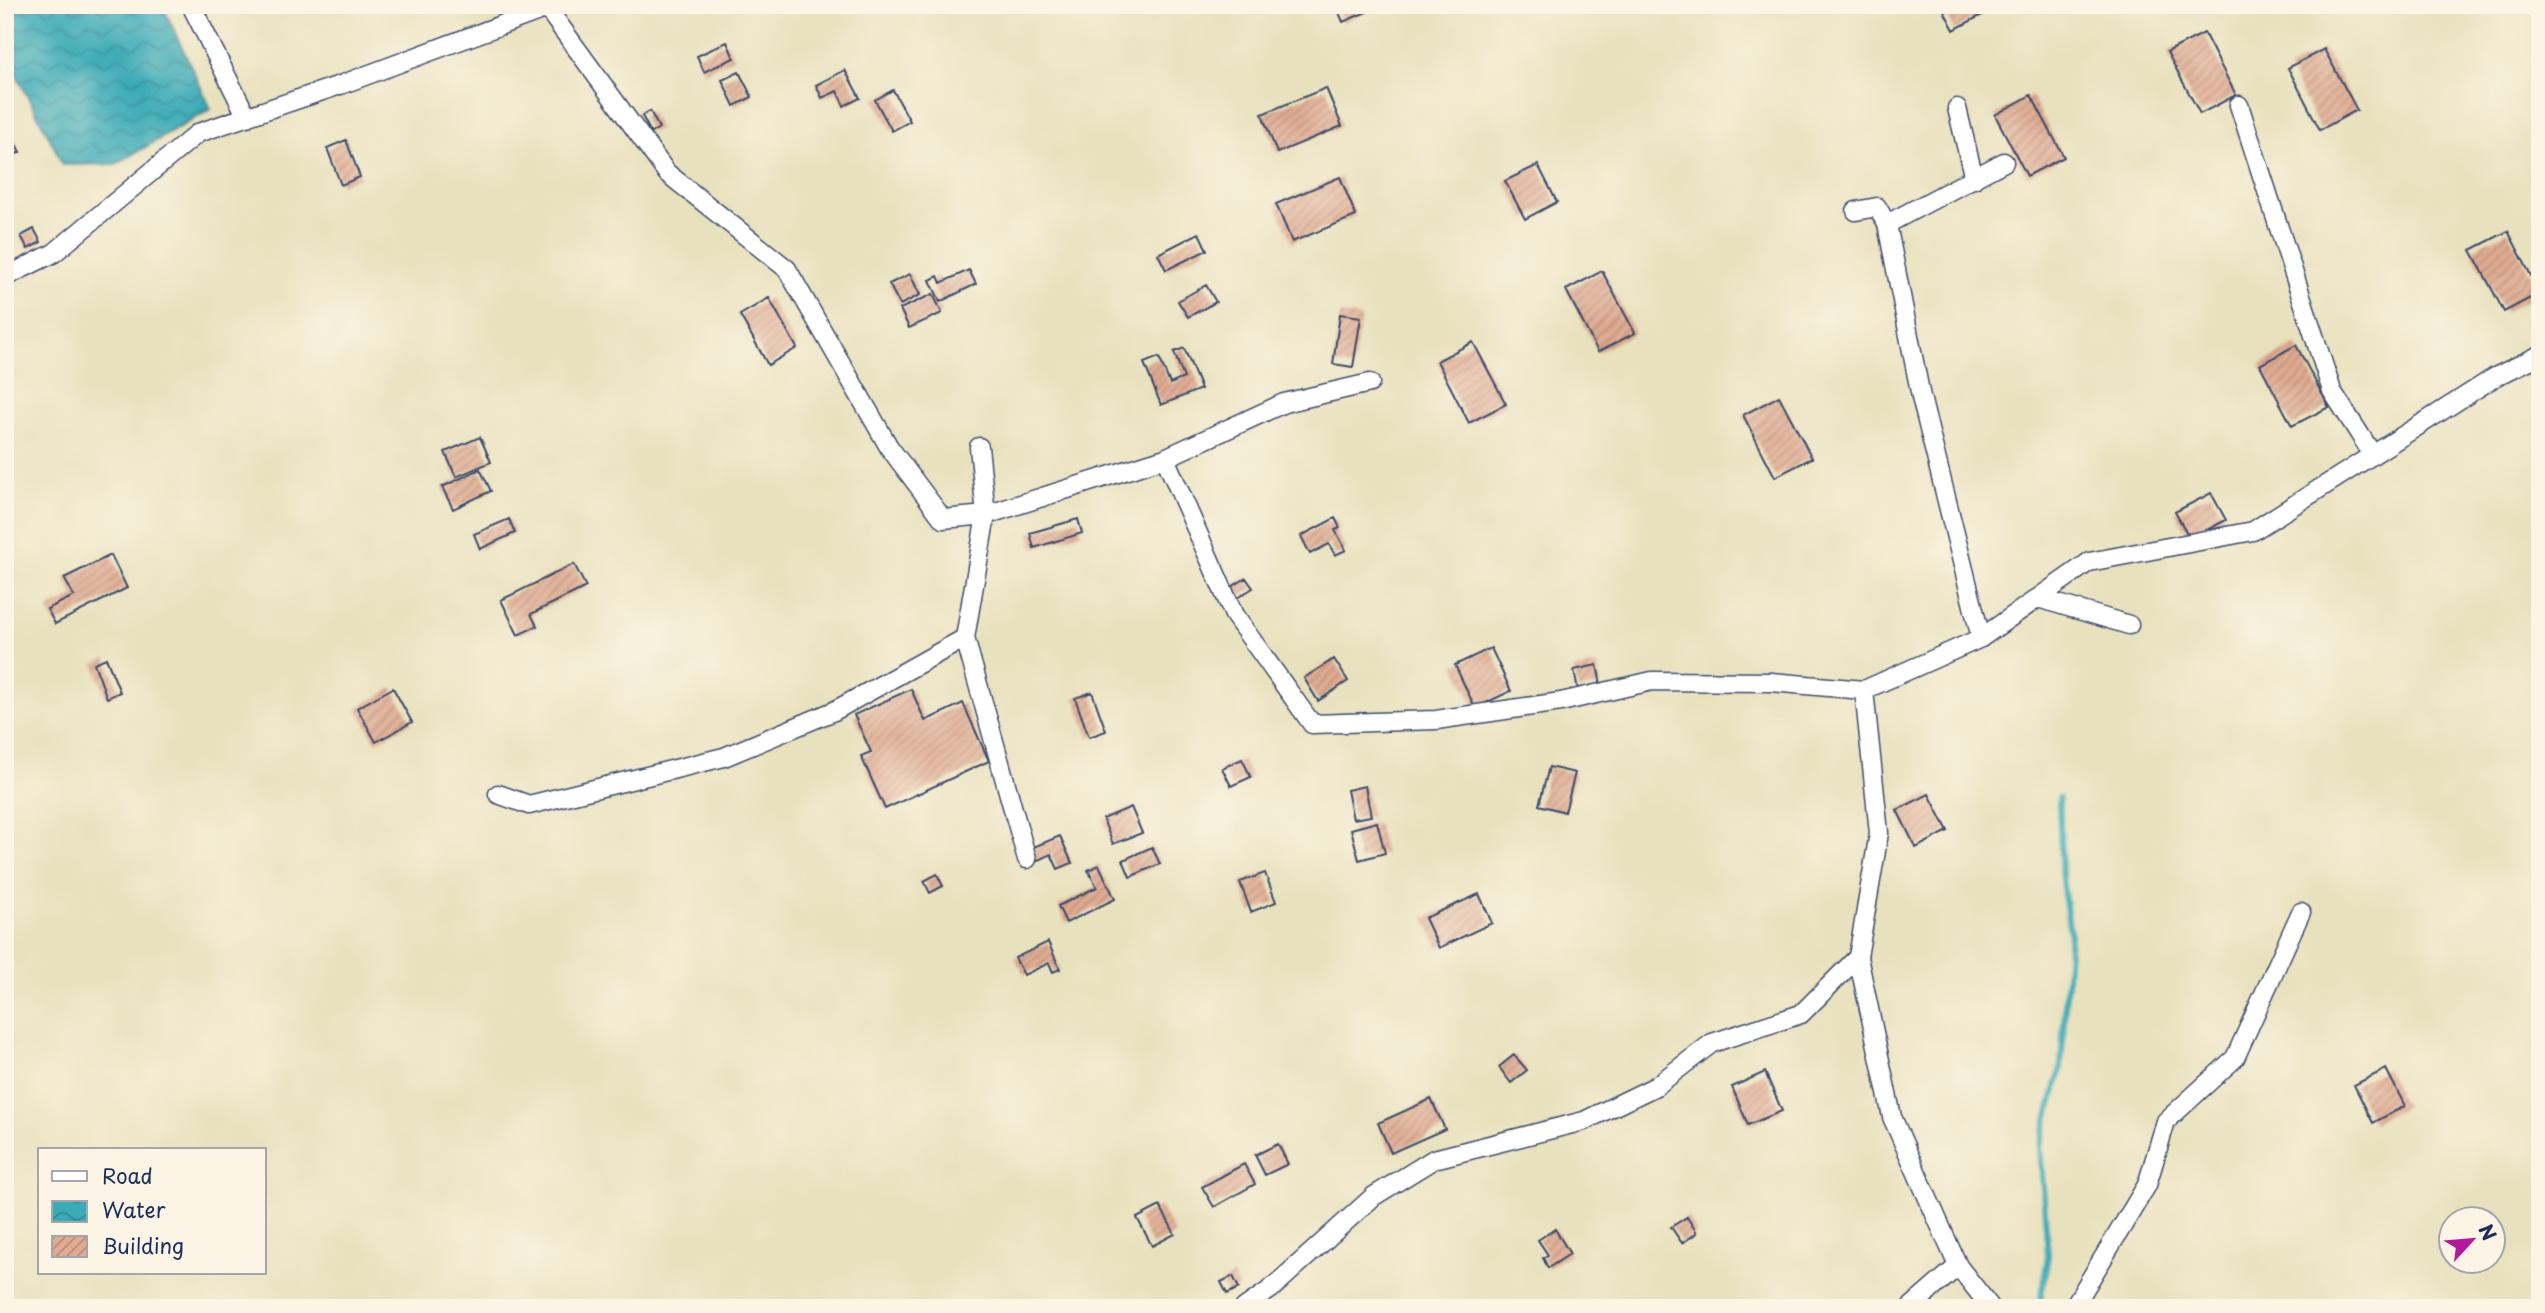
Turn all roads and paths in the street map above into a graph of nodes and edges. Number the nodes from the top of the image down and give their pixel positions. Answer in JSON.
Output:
{"nodes":[{"id":1,"x":191,"y":5,"type":"edge"},
{"id":2,"x":549,"y":6,"type":"edge"},
{"id":3,"x":2239,"y":105,"type":"dead end"},
{"id":4,"x":1957,"y":108,"type":"dead end"},
{"id":5,"x":247,"y":117,"type":"junction"},
{"id":6,"x":2004,"y":162,"type":"dead end"},
{"id":7,"x":1974,"y":179,"type":"junction"},
{"id":8,"x":1856,"y":211,"type":"dead end"},
{"id":9,"x":1887,"y":224,"type":"junction"},
{"id":10,"x":5,"y":277,"type":"edge"},
{"id":11,"x":2540,"y":355,"type":"edge"},
{"id":12,"x":1370,"y":383,"type":"dead end"},
{"id":13,"x":979,"y":447,"type":"dead end"},
{"id":14,"x":2373,"y":455,"type":"junction"},
{"id":15,"x":1165,"y":458,"type":"junction"},
{"id":16,"x":986,"y":515,"type":"junction"},
{"id":17,"x":2038,"y":598,"type":"junction"},
{"id":18,"x":2129,"y":625,"type":"dead end"},
{"id":19,"x":965,"y":638,"type":"junction"},
{"id":20,"x":1981,"y":638,"type":"junction"},
{"id":21,"x":1864,"y":690,"type":"junction"},
{"id":22,"x":498,"y":794,"type":"dead end"},
{"id":23,"x":1027,"y":859,"type":"dead end"},
{"id":24,"x":2301,"y":912,"type":"dead end"},
{"id":25,"x":1858,"y":957,"type":"junction"},
{"id":26,"x":1958,"y":1266,"type":"junction"},
{"id":27,"x":1244,"y":1308,"type":"edge"},
{"id":28,"x":1910,"y":1308,"type":"edge"},
{"id":29,"x":1991,"y":1308,"type":"edge"},
{"id":30,"x":2073,"y":1308,"type":"edge"}],
"edges":[{"from":1,"to":5,"type":"street"},
{"from":2,"to":5,"type":"street"},
{"from":2,"to":16,"type":"street"},
{"from":3,"to":14,"type":"street"},
{"from":4,"to":7,"type":"street"},
{"from":5,"to":10,"type":"street"},
{"from":6,"to":7,"type":"street"},
{"from":7,"to":9,"type":"street"},
{"from":8,"to":9,"type":"street"},
{"from":9,"to":20,"type":"street"},
{"from":11,"to":14,"type":"street"},
{"from":12,"to":15,"type":"street"},
{"from":13,"to":16,"type":"street"},
{"from":14,"to":17,"type":"street"},
{"from":15,"to":16,"type":"street"},
{"from":15,"to":21,"type":"street"},
{"from":16,"to":19,"type":"street"},
{"from":17,"to":18,"type":"street"},
{"from":17,"to":20,"type":"street"},
{"from":19,"to":22,"type":"street"},
{"from":19,"to":23,"type":"street"},
{"from":20,"to":21,"type":"street"},
{"from":21,"to":25,"type":"street"},
{"from":24,"to":30,"type":"street"},
{"from":25,"to":26,"type":"street"},
{"from":25,"to":27,"type":"street"},
{"from":26,"to":28,"type":"street"},
{"from":26,"to":29,"type":"street"}]}
